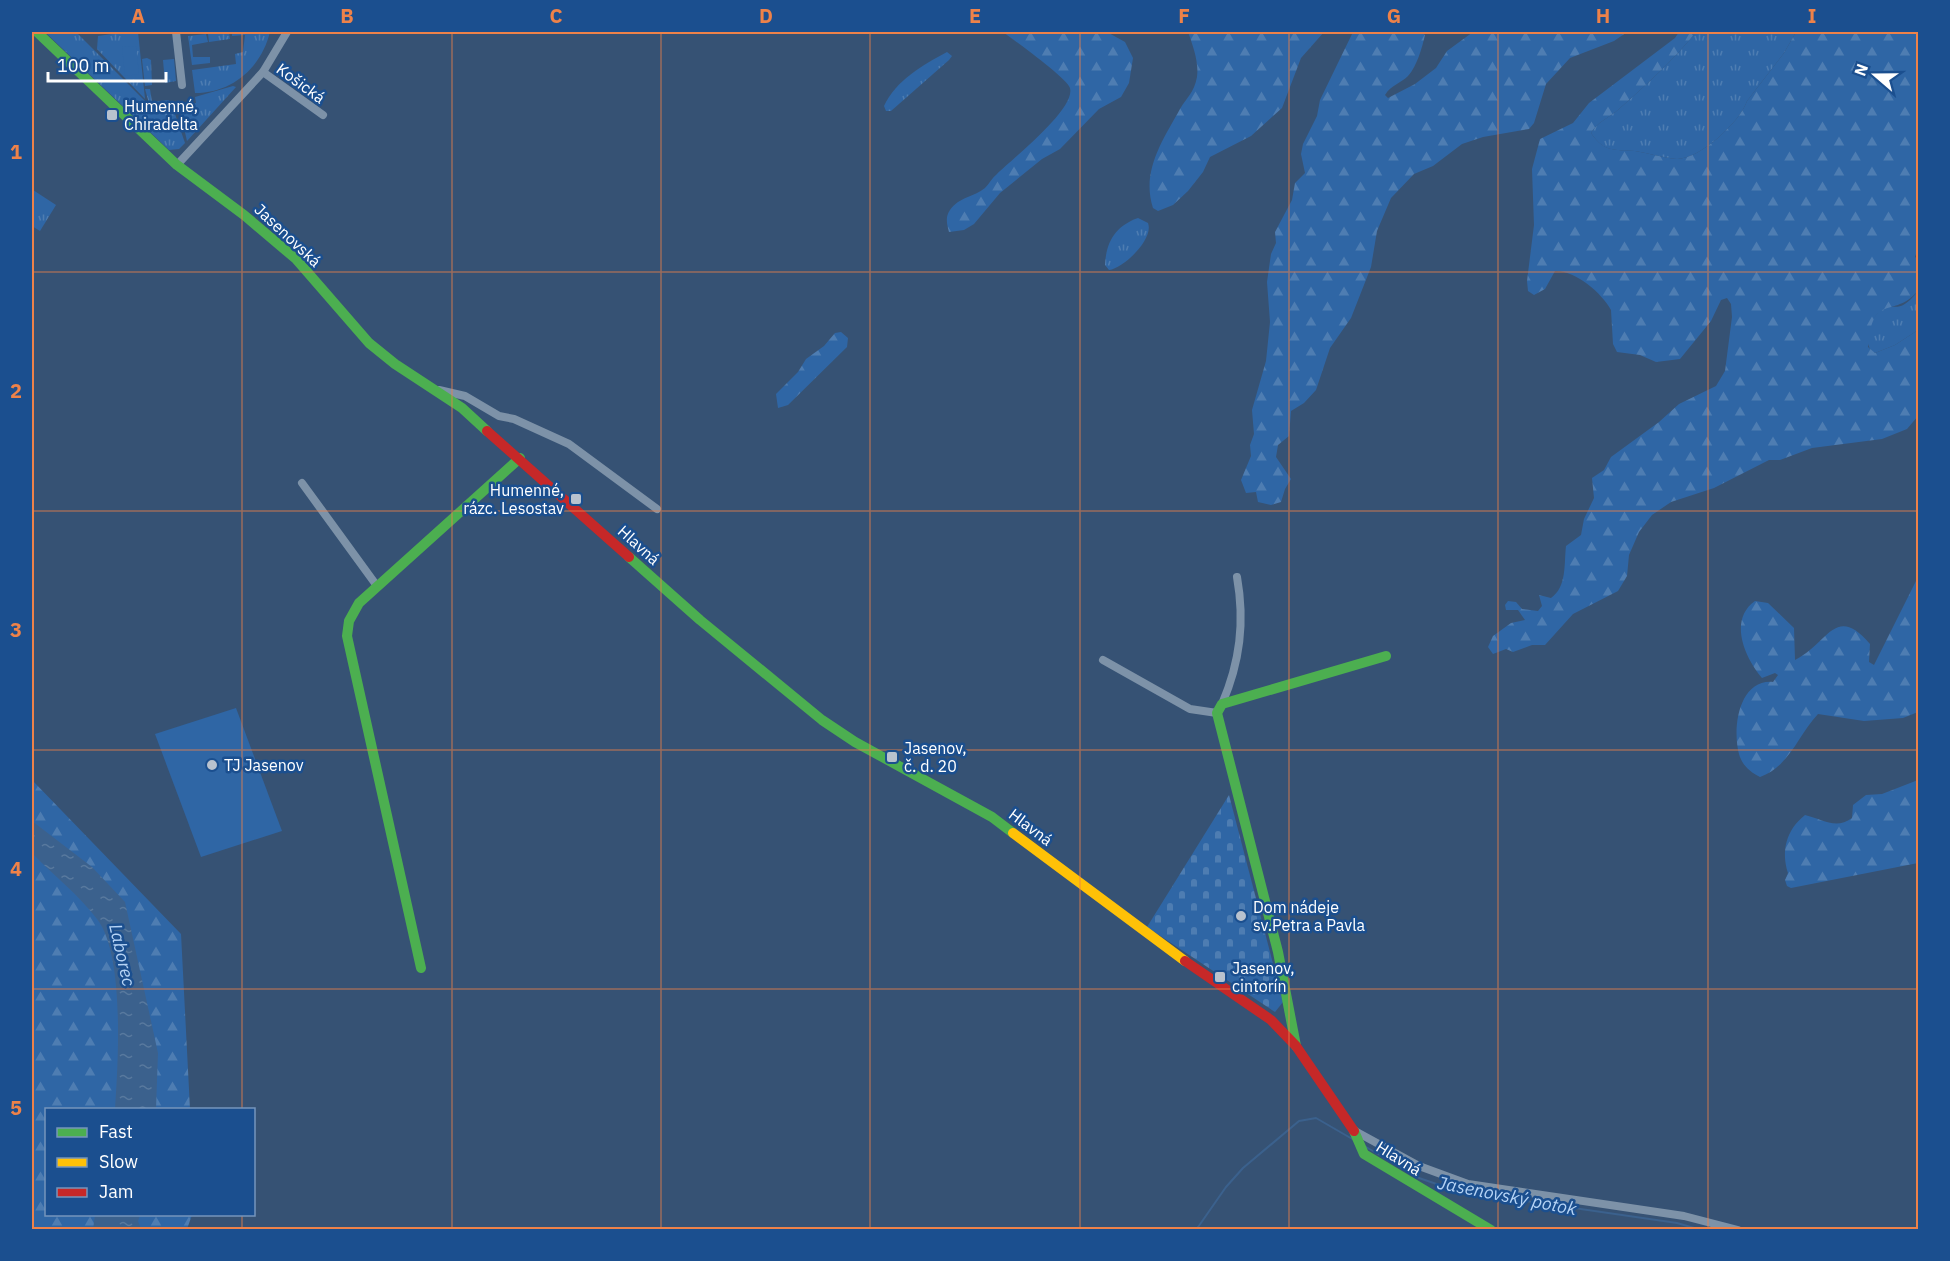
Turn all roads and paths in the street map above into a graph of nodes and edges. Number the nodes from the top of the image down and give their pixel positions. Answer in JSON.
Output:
{"nodes":[{"id":1,"x":37,"y":32,"type":"edge"},
{"id":2,"x":176,"y":32,"type":"edge"},
{"id":3,"x":287,"y":32,"type":"edge"},
{"id":4,"x":263,"y":72,"type":"junction"},
{"id":5,"x":182,"y":85,"type":"dead end"},
{"id":6,"x":323,"y":115,"type":"dead end"},
{"id":7,"x":177,"y":165,"type":"junction"},
{"id":8,"x":437,"y":390,"type":"junction"},
{"id":9,"x":520,"y":458,"type":"junction"},
{"id":10,"x":530,"y":467,"type":"joint"},
{"id":11,"x":302,"y":483,"type":"dead end"},
{"id":12,"x":657,"y":509,"type":"dead end"},
{"id":13,"x":1237,"y":577,"type":"dead end"},
{"id":14,"x":377,"y":586,"type":"junction"},
{"id":15,"x":1386,"y":656,"type":"dead end"},
{"id":16,"x":1103,"y":660,"type":"dead end"},
{"id":17,"x":1219,"y":708,"type":"junction"},
{"id":18,"x":421,"y":968,"type":"dead end"},
{"id":19,"x":1292,"y":1016,"type":"junction"},
{"id":20,"x":1271,"y":1020,"type":"junction"},
{"id":21,"x":1296,"y":1046,"type":"junction"},
{"id":22,"x":1355,"y":1133,"type":"junction"},
{"id":23,"x":1710,"y":1226,"type":"edge"},
{"id":24,"x":1491,"y":1230,"type":"edge"},
{"id":25,"x":1738,"y":1230,"type":"edge"}],
"edges":[{"from":1,"to":7,"type":"street","name":"Jasenovská"},
{"from":2,"to":5,"type":"street"},
{"from":3,"to":4,"type":"street","name":"Košická"},
{"from":4,"to":6,"type":"street","name":"Košická"},
{"from":4,"to":7,"type":"street","name":"Košická"},
{"from":7,"to":8,"type":"street","name":"Jasenovská"},
{"from":8,"to":9,"type":"street","name":"Jasenovská"},
{"from":8,"to":12,"type":"street"},
{"from":9,"to":10,"type":"street","name":"Jasenovská"},
{"from":9,"to":14,"type":"street"},
{"from":10,"to":20,"type":"street","name":"Hlavná"},
{"from":11,"to":14,"type":"street"},
{"from":13,"to":17,"type":"street"},
{"from":14,"to":18,"type":"street"},
{"from":15,"to":17,"type":"street"},
{"from":16,"to":17,"type":"street"},
{"from":17,"to":19,"type":"street"},
{"from":19,"to":20,"type":"street"},
{"from":19,"to":21,"type":"street"},
{"from":20,"to":21,"type":"street","name":"Hlavná"},
{"from":21,"to":22,"type":"street","name":"Hlavná"},
{"from":22,"to":23,"type":"street"},
{"from":22,"to":24,"type":"street","name":"Hlavná"},
{"from":23,"to":25,"type":"street"}]}
